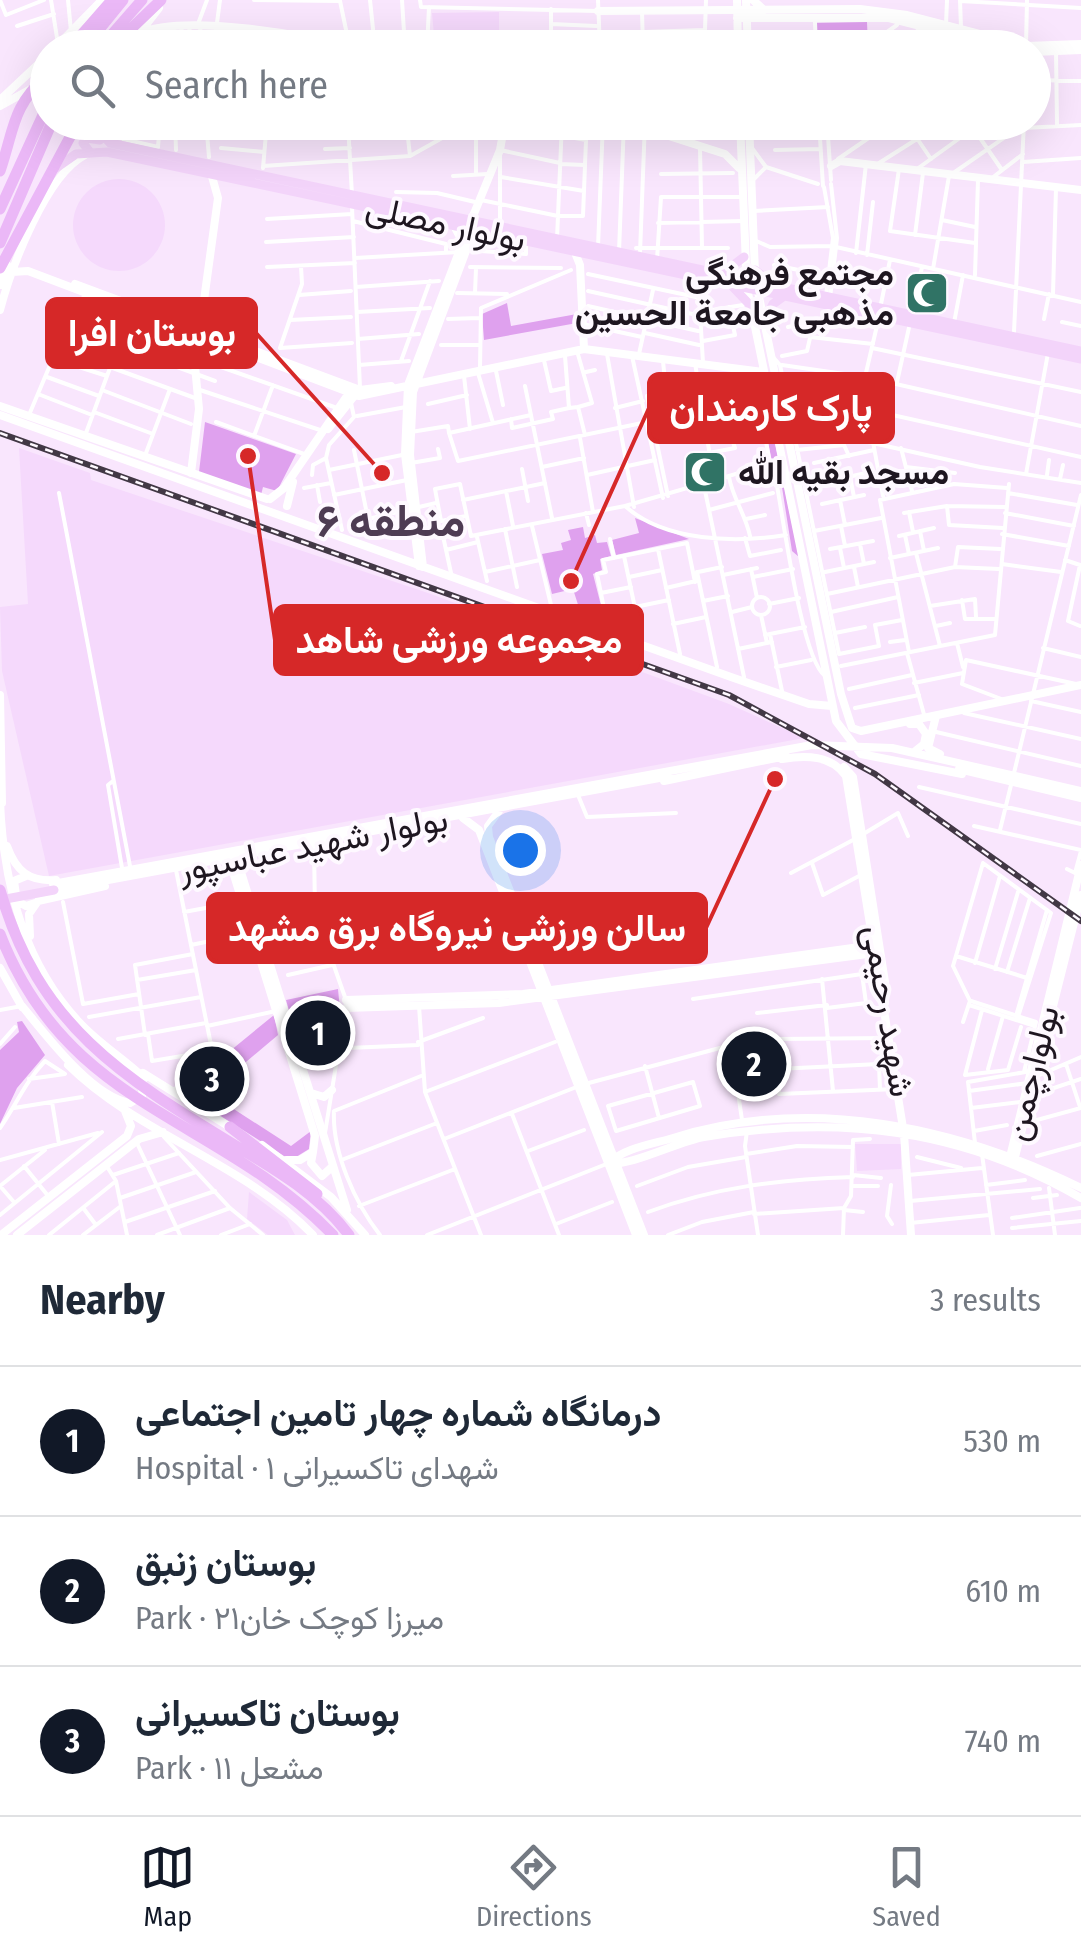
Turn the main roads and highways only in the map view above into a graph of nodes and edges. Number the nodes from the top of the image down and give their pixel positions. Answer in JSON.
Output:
{"nodes":[{"id":1,"x":124,"y":0,"type":"edge"},
{"id":2,"x":142,"y":0,"type":"edge"},
{"id":3,"x":153,"y":0,"type":"edge"},
{"id":4,"x":163,"y":0,"type":"edge"},
{"id":5,"x":750,"y":0,"type":"edge"},
{"id":6,"x":106,"y":3,"type":"edge"},
{"id":7,"x":817,"y":4,"type":"edge"},
{"id":8,"x":845,"y":4,"type":"edge"},
{"id":9,"x":706,"y":5,"type":"edge"},
{"id":10,"x":787,"y":5,"type":"edge"},
{"id":11,"x":598,"y":10,"type":"road end"},
{"id":12,"x":741,"y":11,"type":"edge"},
{"id":13,"x":154,"y":14,"type":"junction"},
{"id":14,"x":764,"y":14,"type":"junction"},
{"id":15,"x":168,"y":28,"type":"junction"},
{"id":16,"x":78,"y":30,"type":"edge"},
{"id":17,"x":99,"y":30,"type":"edge"},
{"id":18,"x":116,"y":30,"type":"edge"},
{"id":19,"x":136,"y":30,"type":"edge"},
{"id":20,"x":137,"y":30,"type":"edge"},
{"id":21,"x":138,"y":30,"type":"edge"},
{"id":22,"x":154,"y":30,"type":"edge"},
{"id":23,"x":272,"y":30,"type":"edge"},
{"id":24,"x":752,"y":30,"type":"edge"},
{"id":25,"x":940,"y":30,"type":"edge"},
{"id":26,"x":967,"y":30,"type":"edge"},
{"id":27,"x":1081,"y":47,"type":"edge"},
{"id":28,"x":1051,"y":48,"type":"edge"},
{"id":29,"x":1051,"y":51,"type":"edge"},
{"id":30,"x":30,"y":72,"type":"edge"},
{"id":31,"x":30,"y":89,"type":"edge"},
{"id":32,"x":30,"y":91,"type":"edge"},
{"id":33,"x":0,"y":103,"type":"edge"},
{"id":34,"x":0,"y":140,"type":"edge"},
{"id":35,"x":32,"y":140,"type":"edge"},
{"id":36,"x":44,"y":140,"type":"edge"},
{"id":37,"x":68,"y":140,"type":"edge"},
{"id":38,"x":86,"y":140,"type":"edge"},
{"id":39,"x":108,"y":140,"type":"edge"},
{"id":40,"x":114,"y":140,"type":"edge"},
{"id":41,"x":502,"y":140,"type":"edge"},
{"id":42,"x":684,"y":140,"type":"edge"},
{"id":43,"x":737,"y":140,"type":"edge"},
{"id":44,"x":740,"y":140,"type":"edge"},
{"id":45,"x":749,"y":140,"type":"edge"},
{"id":46,"x":117,"y":142,"type":"junction"},
{"id":47,"x":91,"y":151,"type":"junction"},
{"id":48,"x":725,"y":154,"type":"junction"},
{"id":49,"x":6,"y":155,"type":"junction"},
{"id":50,"x":835,"y":160,"type":"road end"},
{"id":51,"x":5,"y":172,"type":"edge"},
{"id":52,"x":50,"y":173,"type":"junction"},
{"id":53,"x":211,"y":173,"type":"junction"},
{"id":54,"x":737,"y":174,"type":"junction"},
{"id":55,"x":232,"y":178,"type":"junction"},
{"id":56,"x":1081,"y":190,"type":"edge"},
{"id":57,"x":1,"y":193,"type":"edge"},
{"id":58,"x":218,"y":198,"type":"junction"},
{"id":59,"x":352,"y":198,"type":"junction"},
{"id":60,"x":0,"y":209,"type":"edge"},
{"id":61,"x":23,"y":218,"type":"junction"},
{"id":62,"x":471,"y":220,"type":"junction"},
{"id":63,"x":453,"y":224,"type":"junction"},
{"id":64,"x":481,"y":230,"type":"junction"},
{"id":65,"x":27,"y":240,"type":"junction"},
{"id":66,"x":0,"y":243,"type":"edge"},
{"id":67,"x":574,"y":250,"type":"junction"},
{"id":68,"x":462,"y":251,"type":"junction"},
{"id":69,"x":594,"y":251,"type":"junction"},
{"id":70,"x":580,"y":266,"type":"junction"},
{"id":71,"x":29,"y":268,"type":"junction"},
{"id":72,"x":6,"y":270,"type":"edge"},
{"id":73,"x":723,"y":273,"type":"junction"},
{"id":74,"x":750,"y":274,"type":"junction"},
{"id":75,"x":4,"y":284,"type":"edge"},
{"id":76,"x":729,"y":284,"type":"junction"},
{"id":77,"x":72,"y":288,"type":"junction"},
{"id":78,"x":0,"y":294,"type":"edge"},
{"id":79,"x":93,"y":296,"type":"junction"},
{"id":80,"x":784,"y":296,"type":"junction"},
{"id":81,"x":104,"y":298,"type":"junction"},
{"id":82,"x":828,"y":300,"type":"junction"},
{"id":83,"x":747,"y":305,"type":"junction"},
{"id":84,"x":0,"y":310,"type":"edge"},
{"id":85,"x":911,"y":319,"type":"junction"},
{"id":86,"x":764,"y":322,"type":"junction"},
{"id":87,"x":170,"y":324,"type":"junction"},
{"id":88,"x":202,"y":336,"type":"junction"},
{"id":89,"x":580,"y":350,"type":"junction"},
{"id":90,"x":1081,"y":352,"type":"edge"},
{"id":91,"x":1081,"y":360,"type":"edge"},
{"id":92,"x":763,"y":372,"type":"junction"},
{"id":93,"x":413,"y":382,"type":"junction"},
{"id":94,"x":353,"y":395,"type":"junction"},
{"id":95,"x":0,"y":406,"type":"edge"},
{"id":96,"x":0,"y":415,"type":"edge"},
{"id":97,"x":409,"y":457,"type":"junction"},
{"id":98,"x":191,"y":473,"type":"junction"},
{"id":99,"x":268,"y":499,"type":"junction"},
{"id":100,"x":288,"y":508,"type":"junction"},
{"id":101,"x":413,"y":508,"type":"junction"},
{"id":102,"x":266,"y":510,"type":"junction"},
{"id":103,"x":280,"y":516,"type":"junction"},
{"id":104,"x":422,"y":565,"type":"junction"},
{"id":105,"x":1081,"y":685,"type":"edge"},
{"id":106,"x":828,"y":691,"type":"junction"},
{"id":107,"x":845,"y":692,"type":"junction"},
{"id":108,"x":0,"y":695,"type":"edge"},
{"id":109,"x":832,"y":706,"type":"junction"},
{"id":110,"x":936,"y":716,"type":"junction"},
{"id":111,"x":920,"y":719,"type":"junction"},
{"id":112,"x":837,"y":724,"type":"junction"},
{"id":113,"x":932,"y":732,"type":"junction"},
{"id":114,"x":781,"y":745,"type":"junction"},
{"id":115,"x":906,"y":753,"type":"junction"},
{"id":116,"x":782,"y":758,"type":"junction"},
{"id":117,"x":991,"y":774,"type":"junction"},
{"id":118,"x":633,"y":780,"type":"junction"},
{"id":119,"x":1081,"y":792,"type":"edge"},
{"id":120,"x":0,"y":802,"type":"edge"},
{"id":121,"x":503,"y":809,"type":"junction"},
{"id":122,"x":856,"y":813,"type":"junction"},
{"id":123,"x":458,"y":816,"type":"junction"},
{"id":124,"x":1,"y":823,"type":"edge"},
{"id":125,"x":483,"y":828,"type":"junction"},
{"id":126,"x":859,"y":837,"type":"junction"},
{"id":127,"x":240,"y":858,"type":"junction"},
{"id":128,"x":224,"y":861,"type":"junction"},
{"id":129,"x":164,"y":868,"type":"junction"},
{"id":130,"x":1078,"y":869,"type":"edge"},
{"id":131,"x":236,"y":871,"type":"junction"},
{"id":132,"x":26,"y":876,"type":"junction"},
{"id":133,"x":53,"y":887,"type":"joint"},
{"id":134,"x":0,"y":895,"type":"edge"},
{"id":135,"x":1081,"y":895,"type":"edge"},
{"id":136,"x":38,"y":902,"type":"junction"},
{"id":137,"x":0,"y":934,"type":"edge"},
{"id":138,"x":874,"y":949,"type":"junction"},
{"id":139,"x":33,"y":950,"type":"junction"},
{"id":140,"x":40,"y":966,"type":"junction"},
{"id":141,"x":0,"y":968,"type":"edge"},
{"id":142,"x":547,"y":993,"type":"junction"},
{"id":143,"x":22,"y":1006,"type":"junction"},
{"id":144,"x":1031,"y":1073,"type":"junction"},
{"id":145,"x":582,"y":1085,"type":"junction"},
{"id":146,"x":332,"y":1090,"type":"road end"},
{"id":147,"x":310,"y":1092,"type":"junction"},
{"id":148,"x":125,"y":1111,"type":"junction"},
{"id":149,"x":900,"y":1111,"type":"junction"},
{"id":150,"x":888,"y":1124,"type":"junction"},
{"id":151,"x":745,"y":1126,"type":"junction"},
{"id":152,"x":230,"y":1127,"type":"junction"},
{"id":153,"x":904,"y":1129,"type":"junction"},
{"id":154,"x":130,"y":1132,"type":"junction"},
{"id":155,"x":163,"y":1134,"type":"junction"},
{"id":156,"x":1018,"y":1138,"type":"junction"},
{"id":157,"x":139,"y":1139,"type":"junction"},
{"id":158,"x":924,"y":1139,"type":"junction"},
{"id":159,"x":608,"y":1142,"type":"junction"},
{"id":160,"x":652,"y":1148,"type":"junction"},
{"id":161,"x":986,"y":1151,"type":"junction"},
{"id":162,"x":312,"y":1152,"type":"junction"},
{"id":163,"x":906,"y":1154,"type":"junction"},
{"id":164,"x":630,"y":1155,"type":"junction"},
{"id":165,"x":284,"y":1160,"type":"junction"},
{"id":166,"x":1013,"y":1160,"type":"junction"},
{"id":167,"x":613,"y":1162,"type":"junction"},
{"id":168,"x":334,"y":1166,"type":"junction"},
{"id":169,"x":1041,"y":1168,"type":"junction"},
{"id":170,"x":623,"y":1181,"type":"junction"},
{"id":171,"x":1081,"y":1188,"type":"edge"},
{"id":172,"x":1081,"y":1198,"type":"edge"},
{"id":173,"x":290,"y":1213,"type":"junction"},
{"id":174,"x":321,"y":1214,"type":"junction"},
{"id":175,"x":349,"y":1214,"type":"junction"},
{"id":176,"x":1,"y":1235,"type":"edge"},
{"id":177,"x":17,"y":1235,"type":"edge"},
{"id":178,"x":301,"y":1235,"type":"edge"},
{"id":179,"x":313,"y":1235,"type":"edge"},
{"id":180,"x":329,"y":1235,"type":"edge"},
{"id":181,"x":349,"y":1235,"type":"edge"},
{"id":182,"x":365,"y":1235,"type":"edge"},
{"id":183,"x":640,"y":1235,"type":"edge"},
{"id":184,"x":911,"y":1235,"type":"edge"}],
"edges":[{"from":1,"to":17,"type":"highway"},
{"from":2,"to":18,"type":"highway"},
{"from":3,"to":19,"type":"highway"},
{"from":4,"to":13,"type":"main road"},
{"from":4,"to":20,"type":"highway"},
{"from":5,"to":12,"type":"main road"},
{"from":5,"to":14,"type":"main road"},
{"from":6,"to":16,"type":"highway"},
{"from":7,"to":8,"type":"main road"},
{"from":7,"to":10,"type":"main road"},
{"from":8,"to":26,"type":"main road"},
{"from":9,"to":11,"type":"main road"},
{"from":9,"to":12,"type":"main road"},
{"from":10,"to":14,"type":"main road"},
{"from":12,"to":14,"type":"main road"},
{"from":13,"to":15,"type":"main road"},
{"from":13,"to":21,"type":"main road"},
{"from":14,"to":24,"type":"main road"},
{"from":14,"to":25,"type":"main road"},
{"from":15,"to":22,"type":"main road"},
{"from":15,"to":23,"type":"main road"},
{"from":27,"to":28,"type":"main road"},
{"from":27,"to":29,"type":"main road"},
{"from":30,"to":33,"type":"main road"},
{"from":31,"to":33,"type":"main road"},
{"from":32,"to":49,"type":"highway"},
{"from":34,"to":49,"type":"main road"},
{"from":35,"to":60,"type":"highway"},
{"from":36,"to":66,"type":"highway"},
{"from":37,"to":52,"type":"highway"},
{"from":38,"to":47,"type":"main road"},
{"from":39,"to":46,"type":"main road"},
{"from":40,"to":46,"type":"main road"},
{"from":41,"to":62,"type":"main road"},
{"from":42,"to":48,"type":"main road"},
{"from":43,"to":48,"type":"main road"},
{"from":44,"to":54,"type":"main road"},
{"from":45,"to":74,"type":"main road"},
{"from":46,"to":59,"type":"main road","name":"بولوار مصلی"},
{"from":47,"to":52,"type":"main road"},
{"from":47,"to":53,"type":"main road","name":"بولوار مصلی"},
{"from":47,"to":65,"type":"main road"},
{"from":48,"to":54,"type":"main road"},
{"from":49,"to":51,"type":"highway"},
{"from":50,"to":56,"type":"main road"},
{"from":51,"to":52,"type":"highway"},
{"from":52,"to":61,"type":"highway"},
{"from":53,"to":55,"type":"main road","name":"بولوار مصلی"},
{"from":53,"to":58,"type":"main road"},
{"from":54,"to":74,"type":"main road"},
{"from":55,"to":58,"type":"main road"},
{"from":55,"to":59,"type":"main road","name":"بولوار مصلی"},
{"from":57,"to":61,"type":"highway"},
{"from":58,"to":88,"type":"main road"},
{"from":59,"to":62,"type":"main road","name":"بولوار مصلی"},
{"from":59,"to":63,"type":"main road","name":"بولوار مصلی"},
{"from":61,"to":72,"type":"highway"},
{"from":61,"to":75,"type":"main road"},
{"from":62,"to":69,"type":"main road","name":"بولوار مصلی"},
{"from":63,"to":64,"type":"main road","name":"بولوار مصلی"},
{"from":63,"to":68,"type":"main road"},
{"from":64,"to":67,"type":"main road","name":"بولوار مصلی"},
{"from":64,"to":68,"type":"main road"},
{"from":65,"to":71,"type":"main road"},
{"from":65,"to":72,"type":"main road"},
{"from":67,"to":69,"type":"main road","name":"بولوار مصلی"},
{"from":67,"to":70,"type":"main road"},
{"from":68,"to":93,"type":"main road"},
{"from":69,"to":70,"type":"main road"},
{"from":69,"to":73,"type":"main road","name":"بولوار مصلی"},
{"from":69,"to":76,"type":"main road","name":"بولوار مصلی"},
{"from":70,"to":89,"type":"main road"},
{"from":71,"to":72,"type":"main road"},
{"from":71,"to":77,"type":"main road"},
{"from":71,"to":81,"type":"main road"},
{"from":72,"to":75,"type":"main road"},
{"from":73,"to":74,"type":"main road"},
{"from":73,"to":74,"type":"main road","name":"بولوار مصلی"},
{"from":74,"to":76,"type":"main road","name":"بولوار مصلی"},
{"from":74,"to":80,"type":"main road","name":"بولوار مصلی"},
{"from":74,"to":82,"type":"main road","name":"بولوار مصلی"},
{"from":74,"to":83,"type":"main road"},
{"from":74,"to":86,"type":"main road"},
{"from":75,"to":78,"type":"main road"},
{"from":75,"to":84,"type":"main road"},
{"from":76,"to":83,"type":"main road"},
{"from":77,"to":79,"type":"main road"},
{"from":77,"to":79,"type":"main road"},
{"from":79,"to":81,"type":"main road"},
{"from":80,"to":82,"type":"main road","name":"بولوار مصلی"},
{"from":80,"to":86,"type":"main road"},
{"from":81,"to":87,"type":"main road"},
{"from":81,"to":87,"type":"main road"},
{"from":82,"to":85,"type":"main road","name":"بولوار مصلی"},
{"from":83,"to":92,"type":"main road"},
{"from":85,"to":90,"type":"main road","name":"بولوار مصلی"},
{"from":85,"to":91,"type":"main road","name":"بولوار مصلی"},
{"from":86,"to":107,"type":"main road"},
{"from":87,"to":88,"type":"main road"},
{"from":88,"to":94,"type":"main road"},
{"from":88,"to":98,"type":"main road"},
{"from":89,"to":92,"type":"main road"},
{"from":89,"to":93,"type":"main road"},
{"from":92,"to":106,"type":"main road"},
{"from":93,"to":94,"type":"main road"},
{"from":93,"to":97,"type":"main road"},
{"from":93,"to":97,"type":"main road"},
{"from":94,"to":99,"type":"main road"},
{"from":94,"to":100,"type":"main road"},
{"from":95,"to":98,"type":"main road"},
{"from":96,"to":102,"type":"main road"},
{"from":97,"to":101,"type":"main road"},
{"from":97,"to":101,"type":"main road"},
{"from":98,"to":99,"type":"main road"},
{"from":99,"to":100,"type":"main road"},
{"from":99,"to":102,"type":"main road"},
{"from":100,"to":103,"type":"main road"},
{"from":100,"to":104,"type":"main road"},
{"from":101,"to":104,"type":"main road"},
{"from":102,"to":103,"type":"main road"},
{"from":103,"to":104,"type":"main road"},
{"from":104,"to":106,"type":"main road"},
{"from":104,"to":109,"type":"main road"},
{"from":105,"to":110,"type":"main road"},
{"from":106,"to":109,"type":"main road"},
{"from":107,"to":111,"type":"main road"},
{"from":107,"to":112,"type":"main road"},
{"from":108,"to":124,"type":"main road"},
{"from":109,"to":112,"type":"main road"},
{"from":110,"to":111,"type":"main road"},
{"from":110,"to":113,"type":"main road"},
{"from":111,"to":113,"type":"main road"},
{"from":112,"to":115,"type":"main road"},
{"from":112,"to":117,"type":"main road"},
{"from":113,"to":117,"type":"main road"},
{"from":114,"to":116,"type":"main road"},
{"from":114,"to":118,"type":"main road"},
{"from":114,"to":122,"type":"main road","name":"شهید رحیمی"},
{"from":115,"to":117,"type":"main road","name":"بولوار شهید عباسپور"},
{"from":115,"to":118,"type":"main road","name":"بولوار شهید عباسپور"},
{"from":116,"to":118,"type":"main road"},
{"from":116,"to":122,"type":"main road","name":"شهید رحیمی"},
{"from":117,"to":119,"type":"main road"},
{"from":118,"to":121,"type":"main road","name":"بولوار شهید عباسپور"},
{"from":118,"to":129,"type":"main road","name":"بولوار شهید عباسپور"},
{"from":120,"to":124,"type":"main road"},
{"from":121,"to":123,"type":"main road","name":"بولوار شهید عباسپور"},
{"from":121,"to":125,"type":"main road"},
{"from":122,"to":126,"type":"main road","name":"شهید رحیمی"},
{"from":123,"to":125,"type":"main road"},
{"from":123,"to":127,"type":"main road","name":"بولوار شهید عباسپور"},
{"from":124,"to":132,"type":"main road"},
{"from":124,"to":139,"type":"main road"},
{"from":125,"to":142,"type":"main road"},
{"from":126,"to":138,"type":"main road","name":"شهید رحیمی"},
{"from":126,"to":153,"type":"main road","name":"شهید رحیمی"},
{"from":127,"to":128,"type":"main road","name":"بولوار شهید عباسپور"},
{"from":127,"to":131,"type":"main road"},
{"from":128,"to":129,"type":"main road","name":"بولوار شهید عباسپور"},
{"from":128,"to":131,"type":"main road"},
{"from":129,"to":132,"type":"main road"},
{"from":129,"to":133,"type":"main road","name":"بولوار شهید عباسپور"},
{"from":129,"to":136,"type":"main road"},
{"from":130,"to":144,"type":"main road","name":"بولوارچمن"},
{"from":131,"to":147,"type":"main road"},
{"from":131,"to":162,"type":"main road"},
{"from":132,"to":136,"type":"main road"},
{"from":133,"to":134,"type":"main road"},
{"from":134,"to":174,"type":"highway"},
{"from":135,"to":144,"type":"main road","name":"بولوارچمن"},
{"from":136,"to":139,"type":"main road"},
{"from":137,"to":174,"type":"highway"},
{"from":138,"to":142,"type":"main road"},
{"from":138,"to":149,"type":"main road","name":"شهید رحیمی"},
{"from":139,"to":140,"type":"main road"},
{"from":140,"to":143,"type":"main road"},
{"from":140,"to":152,"type":"main road"},
{"from":141,"to":143,"type":"main road"},
{"from":142,"to":142,"type":"main road"},
{"from":142,"to":145,"type":"main road"},
{"from":143,"to":148,"type":"main road"},
{"from":144,"to":156,"type":"main road","name":"بولوارچمن"},
{"from":144,"to":156,"type":"main road","name":"بولوارچمن"},
{"from":145,"to":159,"type":"main road"},
{"from":145,"to":167,"type":"main road"},
{"from":146,"to":147,"type":"main road"},
{"from":147,"to":168,"type":"main road"},
{"from":148,"to":154,"type":"main road"},
{"from":148,"to":155,"type":"main road"},
{"from":149,"to":150,"type":"main road"},
{"from":149,"to":153,"type":"main road","name":"شهید رحیمی"},
{"from":150,"to":151,"type":"main road"},
{"from":150,"to":153,"type":"main road"},
{"from":151,"to":153,"type":"main road"},
{"from":151,"to":160,"type":"main road"},
{"from":151,"to":160,"type":"main road"},
{"from":152,"to":165,"type":"main road"},
{"from":152,"to":174,"type":"highway"},
{"from":153,"to":158,"type":"main road"},
{"from":153,"to":161,"type":"main road"},
{"from":153,"to":163,"type":"main road"},
{"from":154,"to":157,"type":"main road"},
{"from":154,"to":176,"type":"main road"},
{"from":155,"to":157,"type":"main road"},
{"from":155,"to":173,"type":"main road"},
{"from":156,"to":161,"type":"main road"},
{"from":156,"to":166,"type":"main road","name":"بولوارچمن"},
{"from":156,"to":169,"type":"main road"},
{"from":157,"to":177,"type":"main road"},
{"from":158,"to":161,"type":"main road"},
{"from":158,"to":163,"type":"main road"},
{"from":159,"to":164,"type":"main road"},
{"from":159,"to":167,"type":"main road"},
{"from":160,"to":164,"type":"main road"},
{"from":161,"to":166,"type":"main road"},
{"from":162,"to":165,"type":"main road"},
{"from":162,"to":168,"type":"main road"},
{"from":163,"to":184,"type":"main road"},
{"from":164,"to":167,"type":"main road"},
{"from":164,"to":170,"type":"main road"},
{"from":165,"to":175,"type":"main road"},
{"from":166,"to":169,"type":"main road"},
{"from":166,"to":172,"type":"main road"},
{"from":167,"to":170,"type":"main road"},
{"from":167,"to":183,"type":"main road"},
{"from":168,"to":175,"type":"main road"},
{"from":169,"to":171,"type":"main road"},
{"from":170,"to":183,"type":"main road"},
{"from":173,"to":178,"type":"main road"},
{"from":173,"to":179,"type":"main road"},
{"from":174,"to":180,"type":"highway"},
{"from":174,"to":181,"type":"highway"},
{"from":175,"to":182,"type":"main road"}]}
